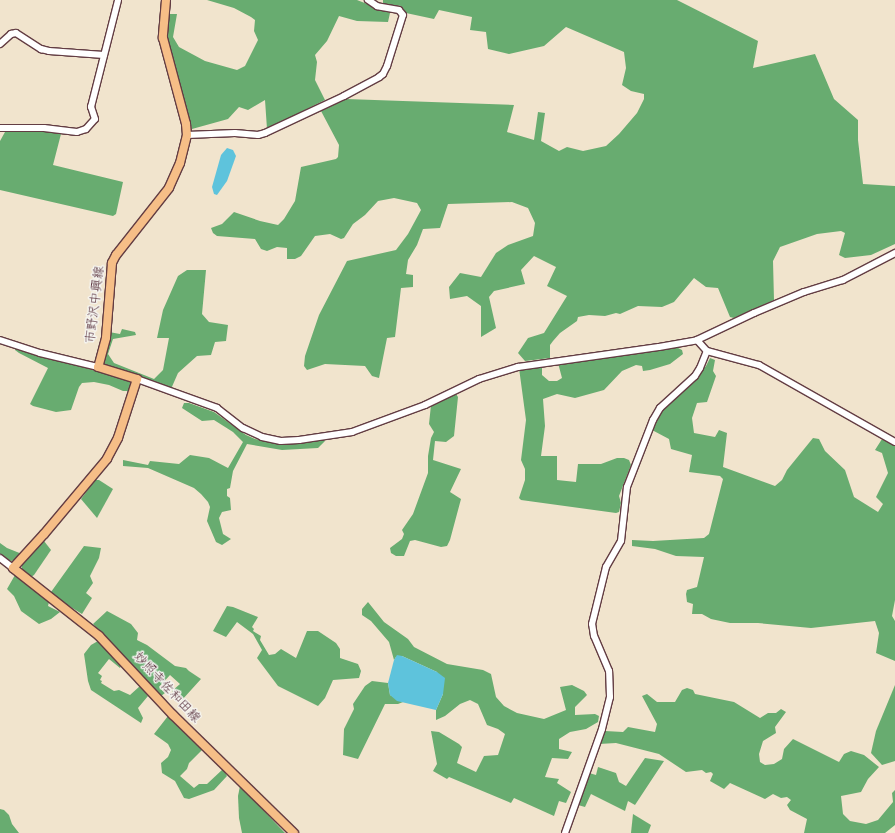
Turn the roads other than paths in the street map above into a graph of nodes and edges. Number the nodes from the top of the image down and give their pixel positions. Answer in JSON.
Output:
{"nodes":[{"id":1,"x":118,"y":0,"type":"edge"},
{"id":2,"x":166,"y":0,"type":"edge"},
{"id":3,"x":368,"y":0,"type":"edge"},
{"id":4,"x":0,"y":44,"type":"edge"},
{"id":5,"x":104,"y":55,"type":"junction"},
{"id":6,"x":0,"y":128,"type":"edge"},
{"id":7,"x":187,"y":135,"type":"junction"},
{"id":8,"x":895,"y":253,"type":"edge"},
{"id":9,"x":0,"y":340,"type":"edge"},
{"id":10,"x":697,"y":340,"type":"junction"},
{"id":11,"x":707,"y":350,"type":"junction"},
{"id":12,"x":98,"y":367,"type":"junction"},
{"id":13,"x":137,"y":379,"type":"junction"},
{"id":14,"x":895,"y":442,"type":"edge"},
{"id":15,"x":0,"y":558,"type":"edge"},
{"id":16,"x":13,"y":568,"type":"junction"},
{"id":17,"x":294,"y":833,"type":"edge"},
{"id":18,"x":565,"y":833,"type":"edge"}],
"edges":[{"from":1,"to":5,"type":"street"},
{"from":2,"to":7,"type":"main road","name":"市野沢中興線"},
{"from":3,"to":7,"type":"street"},
{"from":4,"to":5,"type":"street"},
{"from":5,"to":6,"type":"street"},
{"from":7,"to":12,"type":"main road","name":"市野沢中興線"},
{"from":8,"to":10,"type":"street"},
{"from":9,"to":12,"type":"street"},
{"from":10,"to":11,"type":"street"},
{"from":10,"to":13,"type":"street"},
{"from":11,"to":14,"type":"street"},
{"from":11,"to":18,"type":"street"},
{"from":12,"to":13,"type":"main road"},
{"from":13,"to":16,"type":"main road"},
{"from":15,"to":16,"type":"street"},
{"from":16,"to":17,"type":"main road","name":"妙照寺佐和田線"}]}
